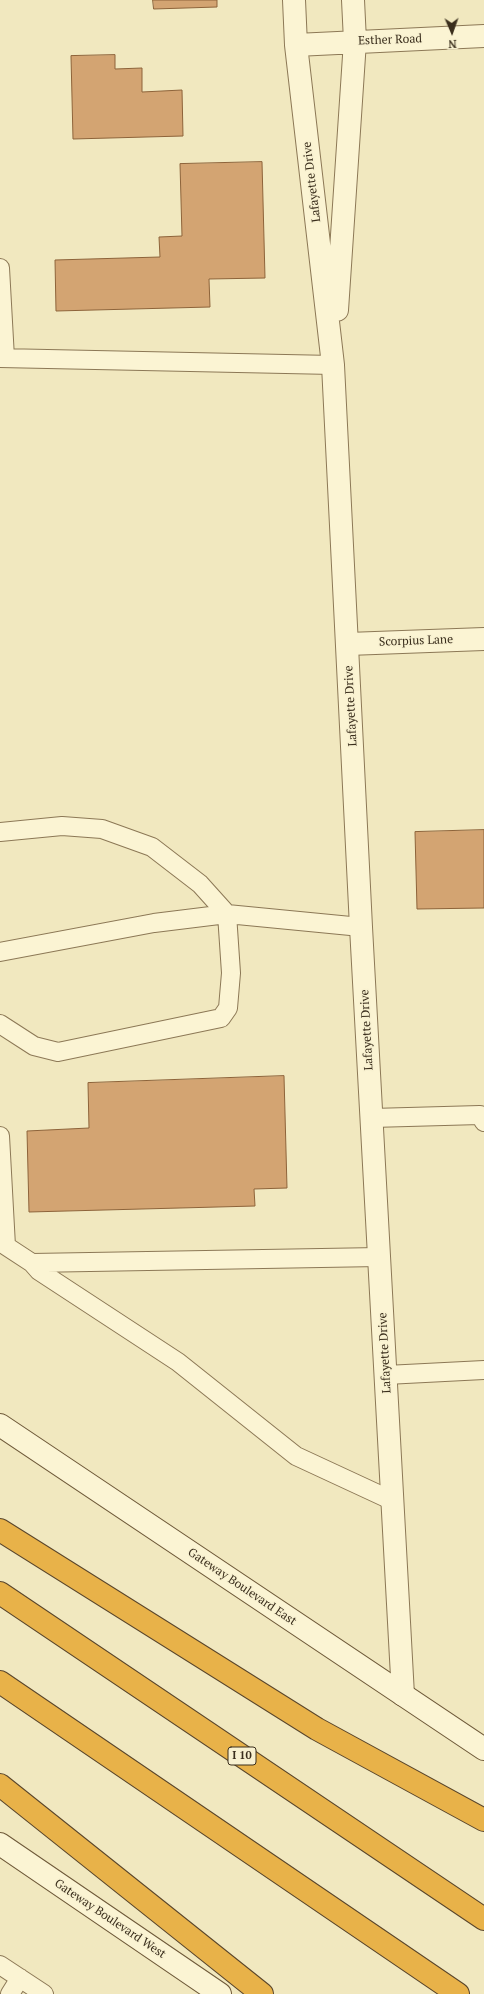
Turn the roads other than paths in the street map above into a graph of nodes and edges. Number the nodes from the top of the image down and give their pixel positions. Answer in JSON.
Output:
{"nodes":[{"id":1,"x":294,"y":0,"type":"edge"},
{"id":2,"x":353,"y":0,"type":"edge"},
{"id":3,"x":484,"y":36,"type":"edge"},
{"id":4,"x":354,"y":41,"type":"junction"},
{"id":5,"x":296,"y":45,"type":"junction"},
{"id":6,"x":0,"y":268,"type":"edge"},
{"id":7,"x":2,"y":358,"type":"edge"},
{"id":8,"x":333,"y":365,"type":"junction"},
{"id":9,"x":484,"y":639,"type":"edge"},
{"id":10,"x":348,"y":644,"type":"junction"},
{"id":11,"x":0,"y":832,"type":"edge"},
{"id":12,"x":227,"y":914,"type":"junction"},
{"id":13,"x":361,"y":927,"type":"junction"},
{"id":14,"x":0,"y":952,"type":"edge"},
{"id":15,"x":0,"y":1024,"type":"edge"},
{"id":16,"x":372,"y":1118,"type":"junction"},
{"id":17,"x":484,"y":1122,"type":"edge"},
{"id":18,"x":0,"y":1136,"type":"edge"},
{"id":19,"x":3,"y":1244,"type":"edge"},
{"id":20,"x":379,"y":1257,"type":"junction"},
{"id":21,"x":32,"y":1263,"type":"junction"},
{"id":22,"x":484,"y":1370,"type":"edge"},
{"id":23,"x":386,"y":1375,"type":"junction"},
{"id":24,"x":0,"y":1424,"type":"edge"},
{"id":25,"x":393,"y":1502,"type":"junction"},
{"id":26,"x":0,"y":1530,"type":"edge"},
{"id":27,"x":0,"y":1594,"type":"edge"},
{"id":28,"x":0,"y":1682,"type":"edge"},
{"id":29,"x":403,"y":1695,"type":"junction"},
{"id":30,"x":484,"y":1750,"type":"edge"},
{"id":31,"x":0,"y":1784,"type":"edge"},
{"id":32,"x":484,"y":1820,"type":"edge"},
{"id":33,"x":0,"y":1844,"type":"edge"},
{"id":34,"x":484,"y":1919,"type":"edge"},
{"id":35,"x":0,"y":1965,"type":"edge"},
{"id":36,"x":20,"y":1978,"type":"junction"},
{"id":37,"x":10,"y":1994,"type":"edge"},
{"id":38,"x":44,"y":1994,"type":"edge"},
{"id":39,"x":220,"y":1994,"type":"edge"},
{"id":40,"x":262,"y":1994,"type":"edge"},
{"id":41,"x":458,"y":1994,"type":"edge"}],
"edges":[{"from":1,"to":5,"type":"street","name":"Lafayette Drive"},
{"from":2,"to":4,"type":"street","name":"Lafayette Drive"},
{"from":3,"to":4,"type":"street","name":"Esther Road"},
{"from":4,"to":5,"type":"street","name":"Esther Road"},
{"from":4,"to":8,"type":"street","name":"Lafayette Drive"},
{"from":5,"to":8,"type":"street","name":"Lafayette Drive"},
{"from":6,"to":7,"type":"lane"},
{"from":7,"to":8,"type":"lane"},
{"from":8,"to":10,"type":"street","name":"Lafayette Drive"},
{"from":9,"to":10,"type":"street","name":"Scorpius Lane"},
{"from":10,"to":13,"type":"street","name":"Lafayette Drive"},
{"from":11,"to":12,"type":"lane"},
{"from":12,"to":13,"type":"lane"},
{"from":12,"to":14,"type":"lane"},
{"from":12,"to":15,"type":"lane"},
{"from":13,"to":16,"type":"street","name":"Lafayette Drive"},
{"from":16,"to":17,"type":"lane"},
{"from":16,"to":20,"type":"street","name":"Lafayette Drive"},
{"from":18,"to":19,"type":"lane"},
{"from":19,"to":21,"type":"lane"},
{"from":20,"to":21,"type":"lane"},
{"from":20,"to":23,"type":"street","name":"Lafayette Drive"},
{"from":21,"to":25,"type":"lane"},
{"from":22,"to":23,"type":"lane"},
{"from":23,"to":25,"type":"street","name":"Lafayette Drive"},
{"from":24,"to":29,"type":"street","name":"Gateway Boulevard East"},
{"from":25,"to":29,"type":"street","name":"Lafayette Drive"},
{"from":26,"to":32,"type":"highway"},
{"from":27,"to":34,"type":"highway","number":"I 10"},
{"from":28,"to":41,"type":"highway"},
{"from":29,"to":30,"type":"street","name":"Gateway Boulevard East"},
{"from":31,"to":40,"type":"highway"},
{"from":33,"to":39,"type":"street","name":"Gateway Boulevard West"},
{"from":35,"to":36,"type":"lane"},
{"from":36,"to":37,"type":"lane"},
{"from":36,"to":38,"type":"lane"}]}
